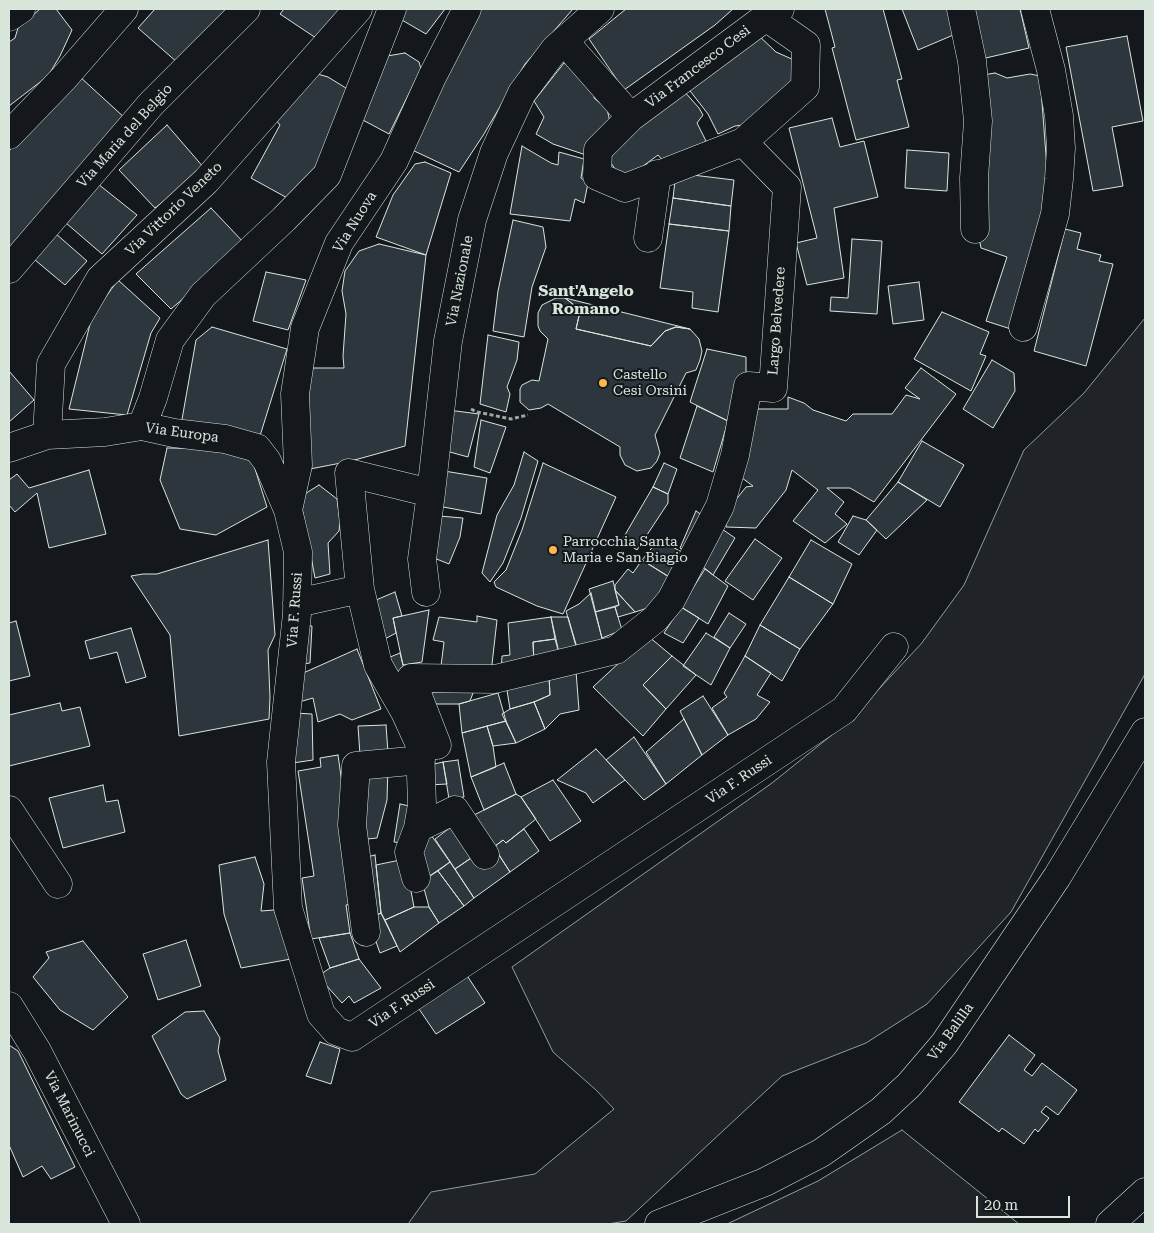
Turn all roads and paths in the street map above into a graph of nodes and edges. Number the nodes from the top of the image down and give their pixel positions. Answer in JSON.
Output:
{"nodes":[{"id":1,"x":21,"y":9,"type":"edge"},
{"id":2,"x":124,"y":9,"type":"edge"},
{"id":3,"x":246,"y":9,"type":"edge"},
{"id":4,"x":358,"y":9,"type":"edge"},
{"id":5,"x":392,"y":9,"type":"edge"},
{"id":6,"x":468,"y":9,"type":"edge"},
{"id":7,"x":600,"y":9,"type":"edge"},
{"id":8,"x":961,"y":9,"type":"edge"},
{"id":9,"x":1035,"y":9,"type":"edge"},
{"id":10,"x":773,"y":13,"type":"edge"},
{"id":11,"x":9,"y":17,"type":"edge"},
{"id":12,"x":564,"y":41,"type":"junction"},
{"id":13,"x":631,"y":117,"type":"junction"},
{"id":14,"x":9,"y":135,"type":"edge"},
{"id":15,"x":743,"y":142,"type":"junction"},
{"id":16,"x":656,"y":174,"type":"junction"},
{"id":17,"x":975,"y":229,"type":"dead end"},
{"id":18,"x":648,"y":238,"type":"dead end"},
{"id":19,"x":9,"y":269,"type":"edge"},
{"id":20,"x":1023,"y":328,"type":"dead end"},
{"id":21,"x":442,"y":392,"type":"junction"},
{"id":22,"x":528,"y":416,"type":"dead end"},
{"id":23,"x":142,"y":426,"type":"junction"},
{"id":24,"x":47,"y":435,"type":"junction"},
{"id":25,"x":9,"y":448,"type":"edge"},
{"id":26,"x":431,"y":493,"type":"junction"},
{"id":27,"x":288,"y":510,"type":"junction"},
{"id":28,"x":360,"y":589,"type":"junction"},
{"id":29,"x":426,"y":592,"type":"dead end"},
{"id":30,"x":297,"y":603,"type":"junction"},
{"id":31,"x":894,"y":647,"type":"dead end"},
{"id":32,"x":1145,"y":732,"type":"edge"},
{"id":33,"x":420,"y":752,"type":"junction"},
{"id":34,"x":9,"y":810,"type":"edge"},
{"id":35,"x":418,"y":828,"type":"junction"},
{"id":36,"x":485,"y":855,"type":"dead end"},
{"id":37,"x":416,"y":878,"type":"dead end"},
{"id":38,"x":58,"y":884,"type":"dead end"},
{"id":39,"x":366,"y":932,"type":"dead end"},
{"id":40,"x":9,"y":1006,"type":"edge"},
{"id":41,"x":1145,"y":1192,"type":"edge"},
{"id":42,"x":126,"y":1224,"type":"edge"},
{"id":43,"x":659,"y":1224,"type":"edge"},
{"id":44,"x":1110,"y":1224,"type":"edge"}],
"edges":[{"from":1,"to":11,"type":"street"},
{"from":2,"to":14,"type":"street"},
{"from":3,"to":19,"type":"street","name":"Via Maria del Belgio"},
{"from":4,"to":24,"type":"street","name":"Via Vittorio Veneto"},
{"from":5,"to":23,"type":"street"},
{"from":6,"to":27,"type":"street","name":"Via Nuova"},
{"from":7,"to":12,"type":"street","name":"Via Nazionale"},
{"from":8,"to":17,"type":"street"},
{"from":9,"to":20,"type":"street"},
{"from":10,"to":13,"type":"street","name":"Via Francesco Cesi"},
{"from":10,"to":15,"type":"street","name":"Via Francesco Cesi"},
{"from":12,"to":13,"type":"street","name":"Via Francesco Cesi"},
{"from":12,"to":21,"type":"street","name":"Via Nazionale"},
{"from":13,"to":16,"type":"street","name":"Via Francesco Cesi"},
{"from":15,"to":16,"type":"street","name":"Via Francesco Cesi"},
{"from":15,"to":33,"type":"street","name":"Largo Belvedere"},
{"from":16,"to":18,"type":"street"},
{"from":21,"to":22,"type":"path"},
{"from":21,"to":26,"type":"street","name":"Via Nazionale"},
{"from":23,"to":24,"type":"street","name":"Via Europa"},
{"from":23,"to":27,"type":"street","name":"Via Europa"},
{"from":24,"to":25,"type":"street","name":"Via Europa"},
{"from":26,"to":28,"type":"street"},
{"from":26,"to":29,"type":"street","name":"Via Nazionale"},
{"from":27,"to":30,"type":"street","name":"Via F. Russi"},
{"from":28,"to":30,"type":"street"},
{"from":28,"to":33,"type":"street"},
{"from":30,"to":31,"type":"street","name":"Via F. Russi"},
{"from":32,"to":43,"type":"street","name":"Via Balilla"},
{"from":33,"to":35,"type":"street"},
{"from":33,"to":39,"type":"street"},
{"from":34,"to":38,"type":"street"},
{"from":35,"to":36,"type":"street"},
{"from":35,"to":37,"type":"street"},
{"from":40,"to":42,"type":"street","name":"Via Marinucci"},
{"from":41,"to":44,"type":"street"}]}
